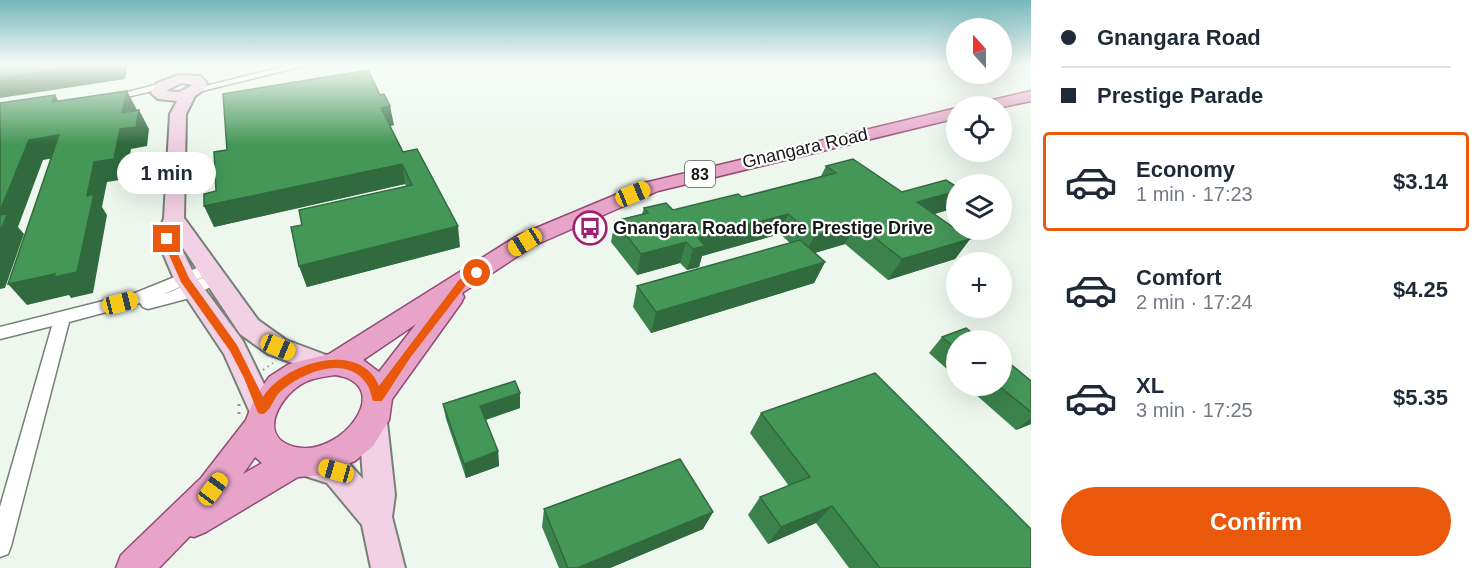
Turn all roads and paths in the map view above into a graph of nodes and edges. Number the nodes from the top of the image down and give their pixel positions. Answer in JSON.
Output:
{"nodes":[{"id":1,"x":154,"y":92,"type":"edge"},
{"id":2,"x":165,"y":92,"type":"edge"},
{"id":3,"x":190,"y":92,"type":"edge"},
{"id":4,"x":1031,"y":96,"type":"edge"},
{"id":5,"x":97,"y":100,"type":"edge"},
{"id":6,"x":1012,"y":100,"type":"edge"},
{"id":7,"x":178,"y":114,"type":"junction"},
{"id":8,"x":946,"y":116,"type":"edge"},
{"id":9,"x":174,"y":218,"type":"junction"},
{"id":10,"x":211,"y":274,"type":"junction"},
{"id":11,"x":462,"y":283,"type":"junction"},
{"id":12,"x":188,"y":285,"type":"junction"},
{"id":13,"x":236,"y":309,"type":"junction"},
{"id":14,"x":62,"y":318,"type":"junction"},
{"id":15,"x":0,"y":333,"type":"edge"},
{"id":16,"x":289,"y":351,"type":"junction"},
{"id":17,"x":238,"y":356,"type":"junction"},
{"id":18,"x":330,"y":365,"type":"junction"},
{"id":19,"x":250,"y":379,"type":"junction"},
{"id":20,"x":375,"y":409,"type":"junction"},
{"id":21,"x":260,"y":418,"type":"junction"},
{"id":22,"x":301,"y":463,"type":"junction"},
{"id":23,"x":376,"y":517,"type":"junction"},
{"id":24,"x":169,"y":535,"type":"junction"},
{"id":25,"x":0,"y":546,"type":"edge"},
{"id":26,"x":134,"y":568,"type":"edge"},
{"id":27,"x":387,"y":568,"type":"edge"}],
"edges":[{"from":1,"to":5,"type":"street"},
{"from":2,"to":7,"type":"street"},
{"from":3,"to":7,"type":"street"},
{"from":4,"to":6,"type":"main road"},
{"from":7,"to":9,"type":"street"},
{"from":8,"to":11,"type":"main road","name":"Gnangara Road","number":"83"},
{"from":9,"to":10,"type":"street"},
{"from":9,"to":12,"type":"street"},
{"from":10,"to":12,"type":"street"},
{"from":10,"to":13,"type":"street"},
{"from":11,"to":18,"type":"main road","name":"Gnangara Road","number":"83"},
{"from":11,"to":20,"type":"main road","name":"Gnangara Road","number":"83"},
{"from":12,"to":14,"type":"street"},
{"from":12,"to":17,"type":"street"},
{"from":13,"to":16,"type":"street"},
{"from":13,"to":17,"type":"street"},
{"from":14,"to":15,"type":"street"},
{"from":14,"to":25,"type":"street"},
{"from":16,"to":18,"type":"street"},
{"from":16,"to":19,"type":"path"},
{"from":17,"to":19,"type":"street"},
{"from":18,"to":20,"type":"main road"},
{"from":18,"to":21,"type":"main road","name":"Gnangara Road","number":"83"},
{"from":19,"to":21,"type":"street"},
{"from":20,"to":22,"type":"main road","name":"Gnangara Road","number":"83"},
{"from":20,"to":23,"type":"street"},
{"from":21,"to":22,"type":"main road"},
{"from":21,"to":24,"type":"main road","name":"Gnangara Road","number":"83"},
{"from":22,"to":23,"type":"street"},
{"from":22,"to":24,"type":"main road","name":"Gnangara Road","number":"83"},
{"from":23,"to":27,"type":"street"},
{"from":24,"to":26,"type":"main road","name":"Gnangara Road","number":"83"}]}
